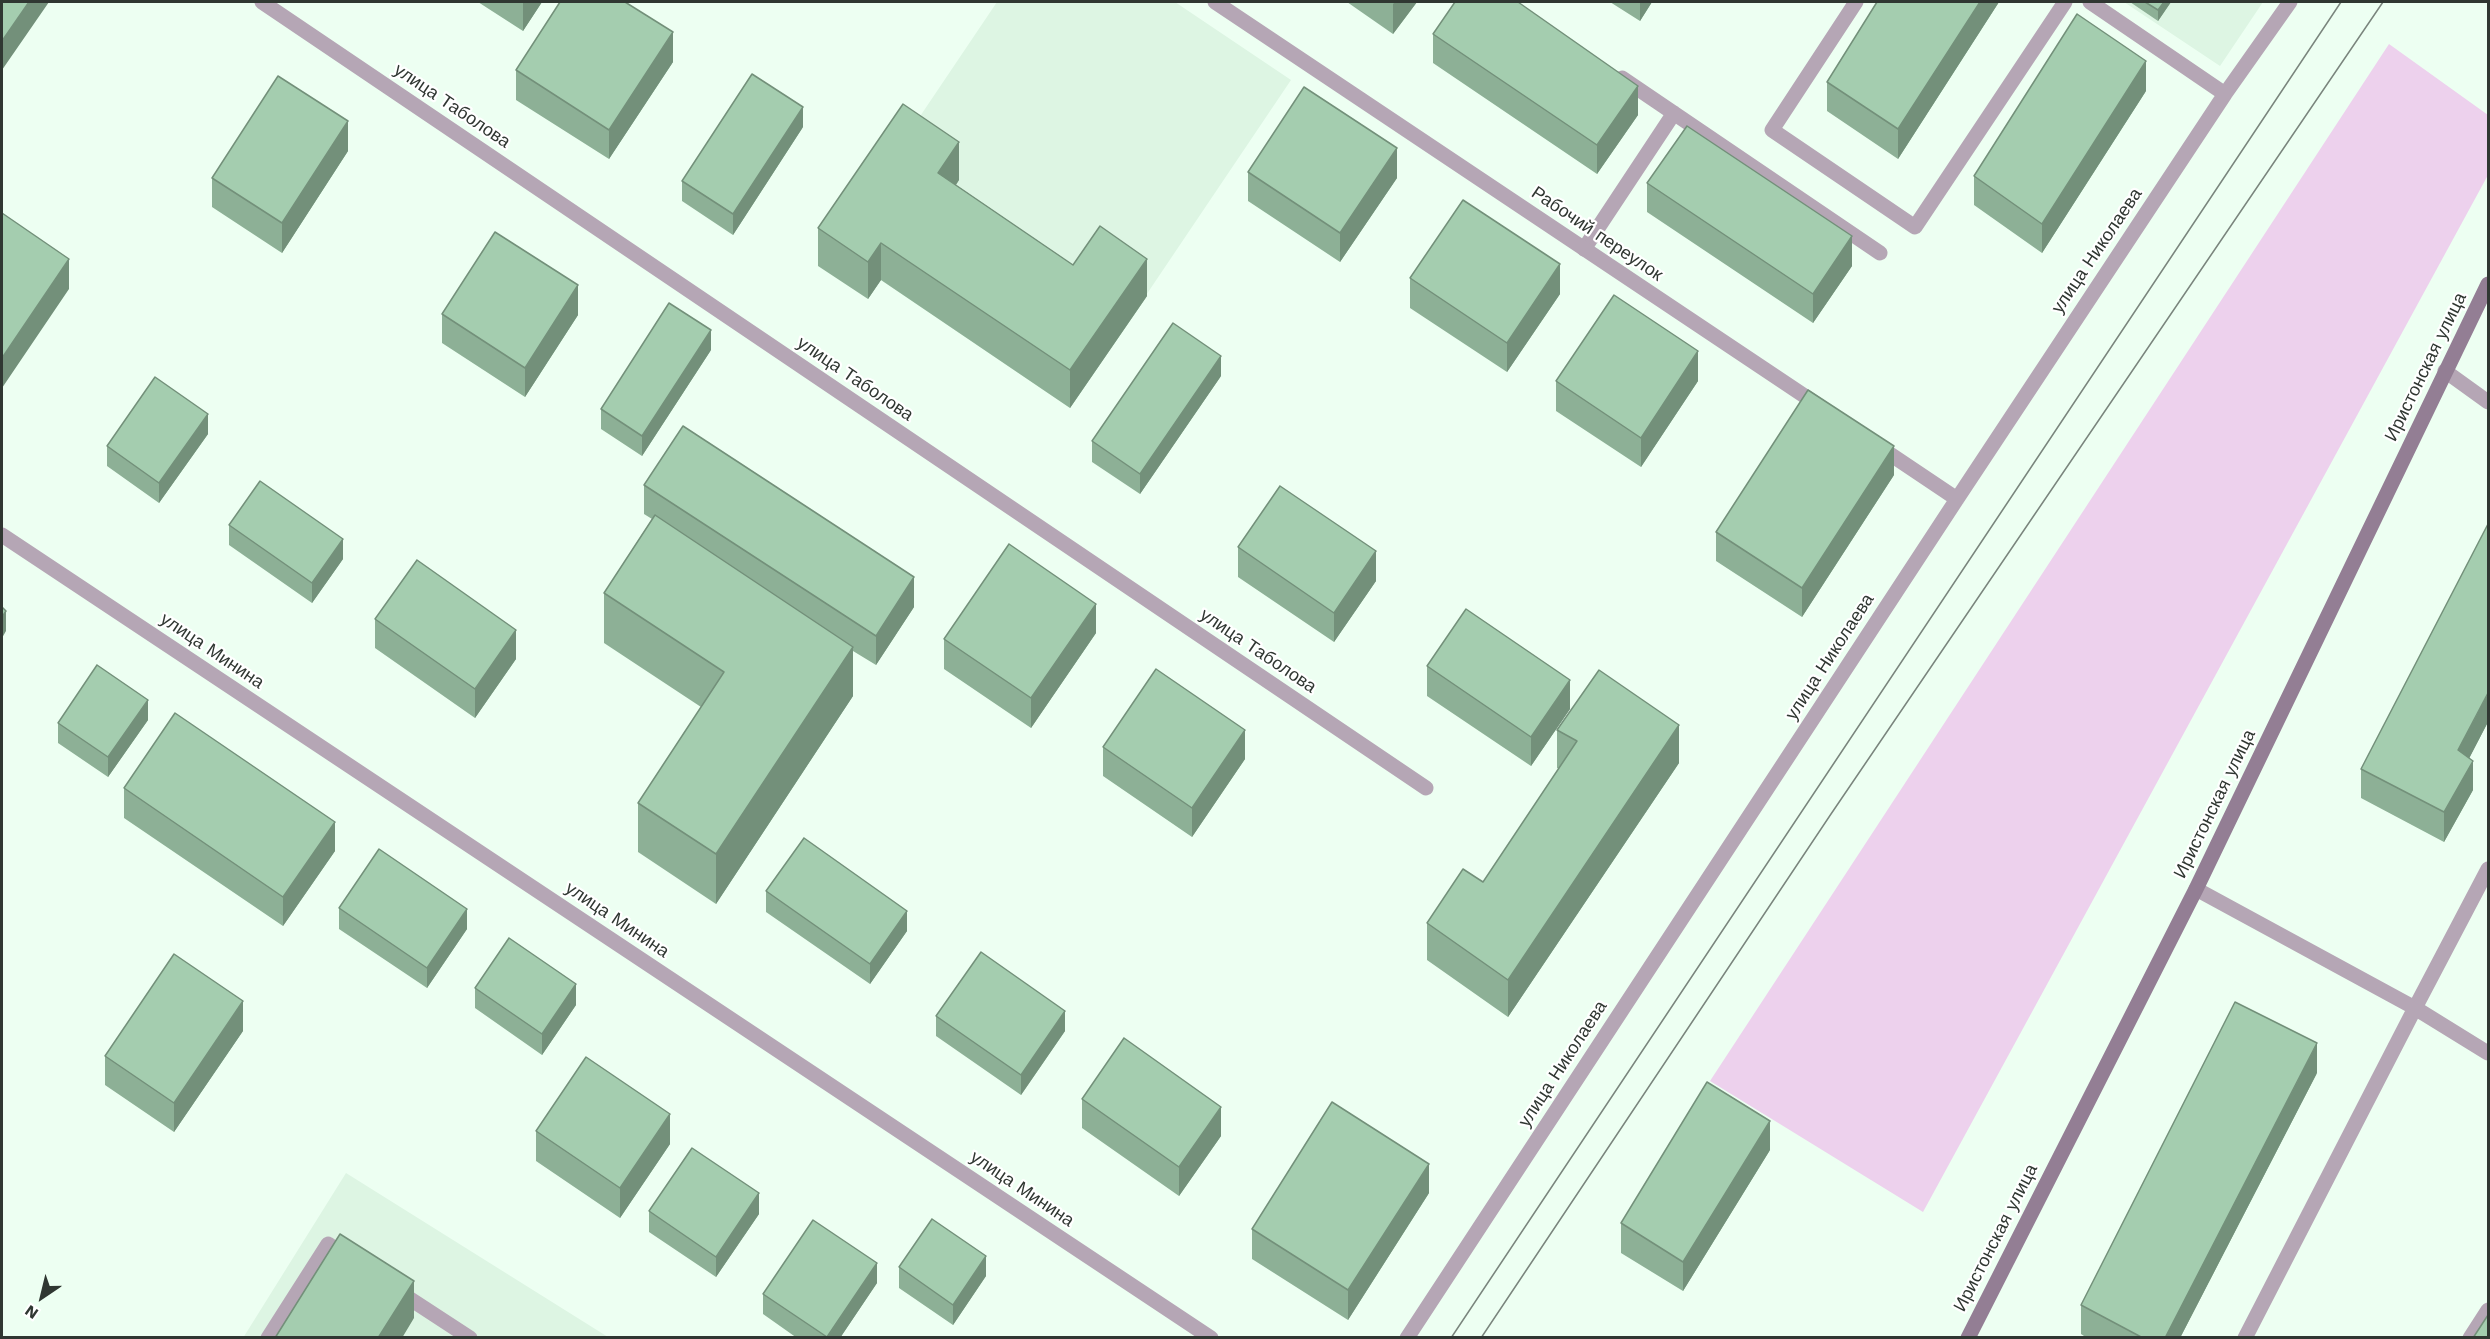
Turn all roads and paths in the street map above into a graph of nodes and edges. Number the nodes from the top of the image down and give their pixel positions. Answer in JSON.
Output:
{"nodes":[{"id":1,"x":262,"y":2,"type":"edge"},
{"id":2,"x":1215,"y":2,"type":"edge"},
{"id":3,"x":1856,"y":2,"type":"edge"},
{"id":4,"x":2065,"y":2,"type":"edge"},
{"id":5,"x":2090,"y":2,"type":"edge"},
{"id":6,"x":2290,"y":2,"type":"edge"},
{"id":7,"x":1606,"y":67,"type":"edge"},
{"id":8,"x":2225,"y":94,"type":"junction"},
{"id":9,"x":1674,"y":113,"type":"junction"},
{"id":10,"x":1584,"y":249,"type":"junction"},
{"id":11,"x":1880,"y":253,"type":"dead end"},
{"id":12,"x":2488,"y":284,"type":"edge"},
{"id":13,"x":2445,"y":371,"type":"junction"},
{"id":14,"x":2488,"y":402,"type":"edge"},
{"id":15,"x":1831,"y":414,"type":"edge"},
{"id":16,"x":1861,"y":434,"type":"edge"},
{"id":17,"x":1957,"y":499,"type":"junction"},
{"id":18,"x":2,"y":535,"type":"edge"},
{"id":19,"x":1426,"y":788,"type":"dead end"},
{"id":20,"x":2488,"y":869,"type":"edge"},
{"id":21,"x":2196,"y":890,"type":"junction"},
{"id":22,"x":2415,"y":1008,"type":"junction"},
{"id":23,"x":2488,"y":1053,"type":"edge"},
{"id":24,"x":366,"y":1269,"type":"edge"},
{"id":25,"x":385,"y":1282,"type":"edge"},
{"id":26,"x":2488,"y":1310,"type":"edge"},
{"id":27,"x":268,"y":1338,"type":"edge"},
{"id":28,"x":470,"y":1338,"type":"edge"},
{"id":29,"x":1211,"y":1338,"type":"edge"},
{"id":30,"x":1407,"y":1338,"type":"edge"},
{"id":31,"x":1968,"y":1338,"type":"edge"},
{"id":32,"x":2245,"y":1338,"type":"edge"},
{"id":33,"x":2470,"y":1338,"type":"edge"}],
"edges":[{"from":1,"to":19,"type":"street","name":"улица Таболова"},
{"from":2,"to":10,"type":"street","name":"Рабочий переулок"},
{"from":3,"to":4,"type":"street"},
{"from":5,"to":8,"type":"street"},
{"from":6,"to":8,"type":"street","name":"улица Николаева"},
{"from":7,"to":9,"type":"street"},
{"from":8,"to":17,"type":"street","name":"улица Николаева"},
{"from":9,"to":10,"type":"street"},
{"from":9,"to":11,"type":"street"},
{"from":10,"to":15,"type":"street","name":"Рабочий переулок"},
{"from":12,"to":13,"type":"main road","name":"Иристонская улица"},
{"from":13,"to":14,"type":"street"},
{"from":13,"to":21,"type":"main road","name":"Иристонская улица"},
{"from":16,"to":17,"type":"street"},
{"from":17,"to":30,"type":"street","name":"улица Николаева"},
{"from":18,"to":29,"type":"street","name":"улица Минина"},
{"from":20,"to":22,"type":"street"},
{"from":21,"to":22,"type":"street"},
{"from":21,"to":31,"type":"main road","name":"Иристонская улица"},
{"from":22,"to":23,"type":"street"},
{"from":22,"to":32,"type":"street"},
{"from":24,"to":27,"type":"street"},
{"from":25,"to":28,"type":"street"},
{"from":26,"to":33,"type":"street"}]}
